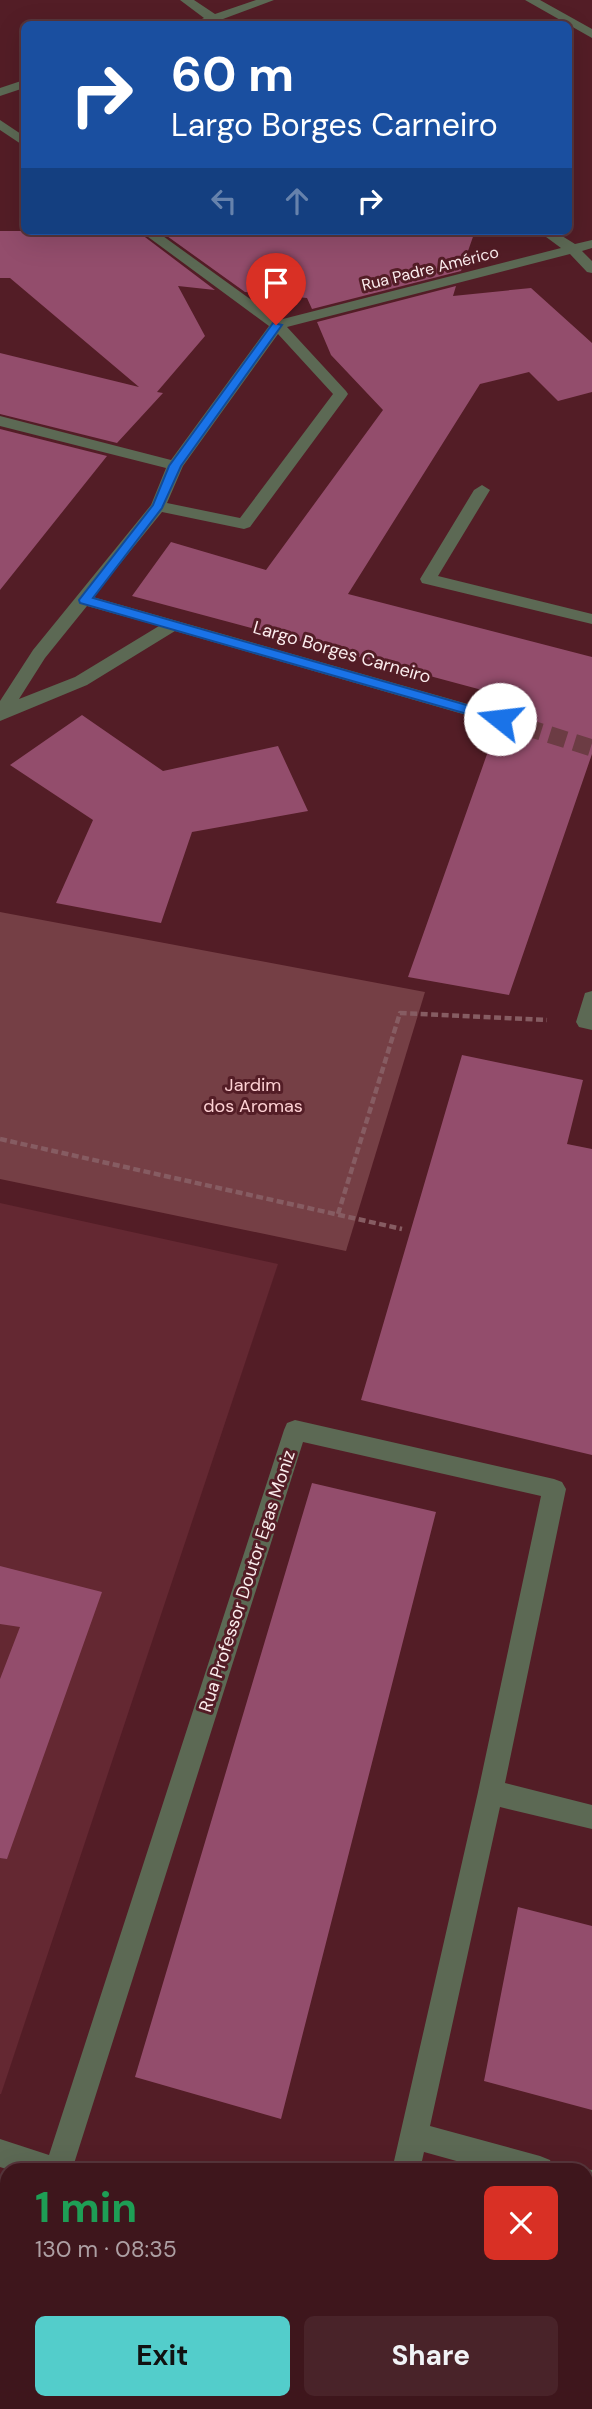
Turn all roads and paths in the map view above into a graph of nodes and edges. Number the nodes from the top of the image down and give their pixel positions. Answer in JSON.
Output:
{"nodes":[{"id":1,"x":186,"y":0,"type":"edge"},
{"id":2,"x":268,"y":0,"type":"edge"},
{"id":3,"x":531,"y":0,"type":"edge"},
{"id":4,"x":219,"y":21,"type":"edge"},
{"id":5,"x":569,"y":21,"type":"edge"},
{"id":6,"x":572,"y":23,"type":"edge"},
{"id":7,"x":592,"y":34,"type":"edge"},
{"id":8,"x":21,"y":85,"type":"edge"},
{"id":9,"x":0,"y":92,"type":"edge"},
{"id":10,"x":0,"y":124,"type":"edge"},
{"id":11,"x":21,"y":140,"type":"edge"},
{"id":12,"x":152,"y":235,"type":"edge"},
{"id":13,"x":551,"y":235,"type":"edge"},
{"id":14,"x":592,"y":244,"type":"edge"},
{"id":15,"x":573,"y":249,"type":"junction"},
{"id":16,"x":592,"y":269,"type":"edge"},
{"id":17,"x":276,"y":325,"type":"junction"},
{"id":18,"x":0,"y":421,"type":"edge"},
{"id":19,"x":175,"y":466,"type":"junction"},
{"id":20,"x":482,"y":490,"type":"dead end"},
{"id":21,"x":158,"y":506,"type":"junction"},
{"id":22,"x":85,"y":600,"type":"junction"},
{"id":23,"x":592,"y":619,"type":"edge"},
{"id":24,"x":173,"y":625,"type":"junction"},
{"id":25,"x":1,"y":714,"type":"edge"},
{"id":26,"x":500,"y":719,"type":"tunnel mouth"},
{"id":27,"x":592,"y":998,"type":"edge"},
{"id":28,"x":589,"y":1022,"type":"edge"},
{"id":29,"x":0,"y":1139,"type":"edge"},
{"id":30,"x":338,"y":1214,"type":"junction"},
{"id":31,"x":402,"y":1228,"type":"dead end"},
{"id":32,"x":491,"y":1792,"type":"junction"},
{"id":33,"x":592,"y":1817,"type":"edge"},
{"id":34,"x":413,"y":2135,"type":"junction"},
{"id":35,"x":0,"y":2153,"type":"edge"},
{"id":36,"x":32,"y":2163,"type":"edge"},
{"id":37,"x":57,"y":2163,"type":"edge"},
{"id":38,"x":407,"y":2163,"type":"edge"},
{"id":39,"x":515,"y":2163,"type":"edge"}],
"edges":[{"from":1,"to":4,"type":"street"},
{"from":2,"to":4,"type":"street"},
{"from":3,"to":5,"type":"street"},
{"from":6,"to":7,"type":"street"},
{"from":8,"to":9,"type":"street"},
{"from":10,"to":11,"type":"street"},
{"from":12,"to":17,"type":"street"},
{"from":13,"to":15,"type":"street"},
{"from":14,"to":15,"type":"street","name":"Rua Padre Américo"},
{"from":15,"to":16,"type":"street"},
{"from":15,"to":17,"type":"street","name":"Rua Padre Américo"},
{"from":17,"to":19,"type":"street"},
{"from":17,"to":21,"type":"street"},
{"from":18,"to":19,"type":"street"},
{"from":19,"to":21,"type":"street"},
{"from":20,"to":23,"type":"street"},
{"from":21,"to":22,"type":"street"},
{"from":22,"to":24,"type":"street","name":"Largo Borges Carneiro"},
{"from":22,"to":25,"type":"street"},
{"from":24,"to":25,"type":"street"},
{"from":24,"to":26,"type":"street","name":"Largo Borges Carneiro"},
{"from":27,"to":28,"type":"street"},
{"from":28,"to":30,"type":"path"},
{"from":29,"to":30,"type":"path"},
{"from":30,"to":31,"type":"path"},
{"from":32,"to":33,"type":"street"},
{"from":32,"to":34,"type":"street","name":"Rua Professor Doutor Egas Moniz"},
{"from":32,"to":37,"type":"street","name":"Rua Professor Doutor Egas Moniz"},
{"from":34,"to":38,"type":"street","name":"Rua Professor Doutor Egas Moniz"},
{"from":34,"to":39,"type":"street"},
{"from":35,"to":36,"type":"street"}]}
